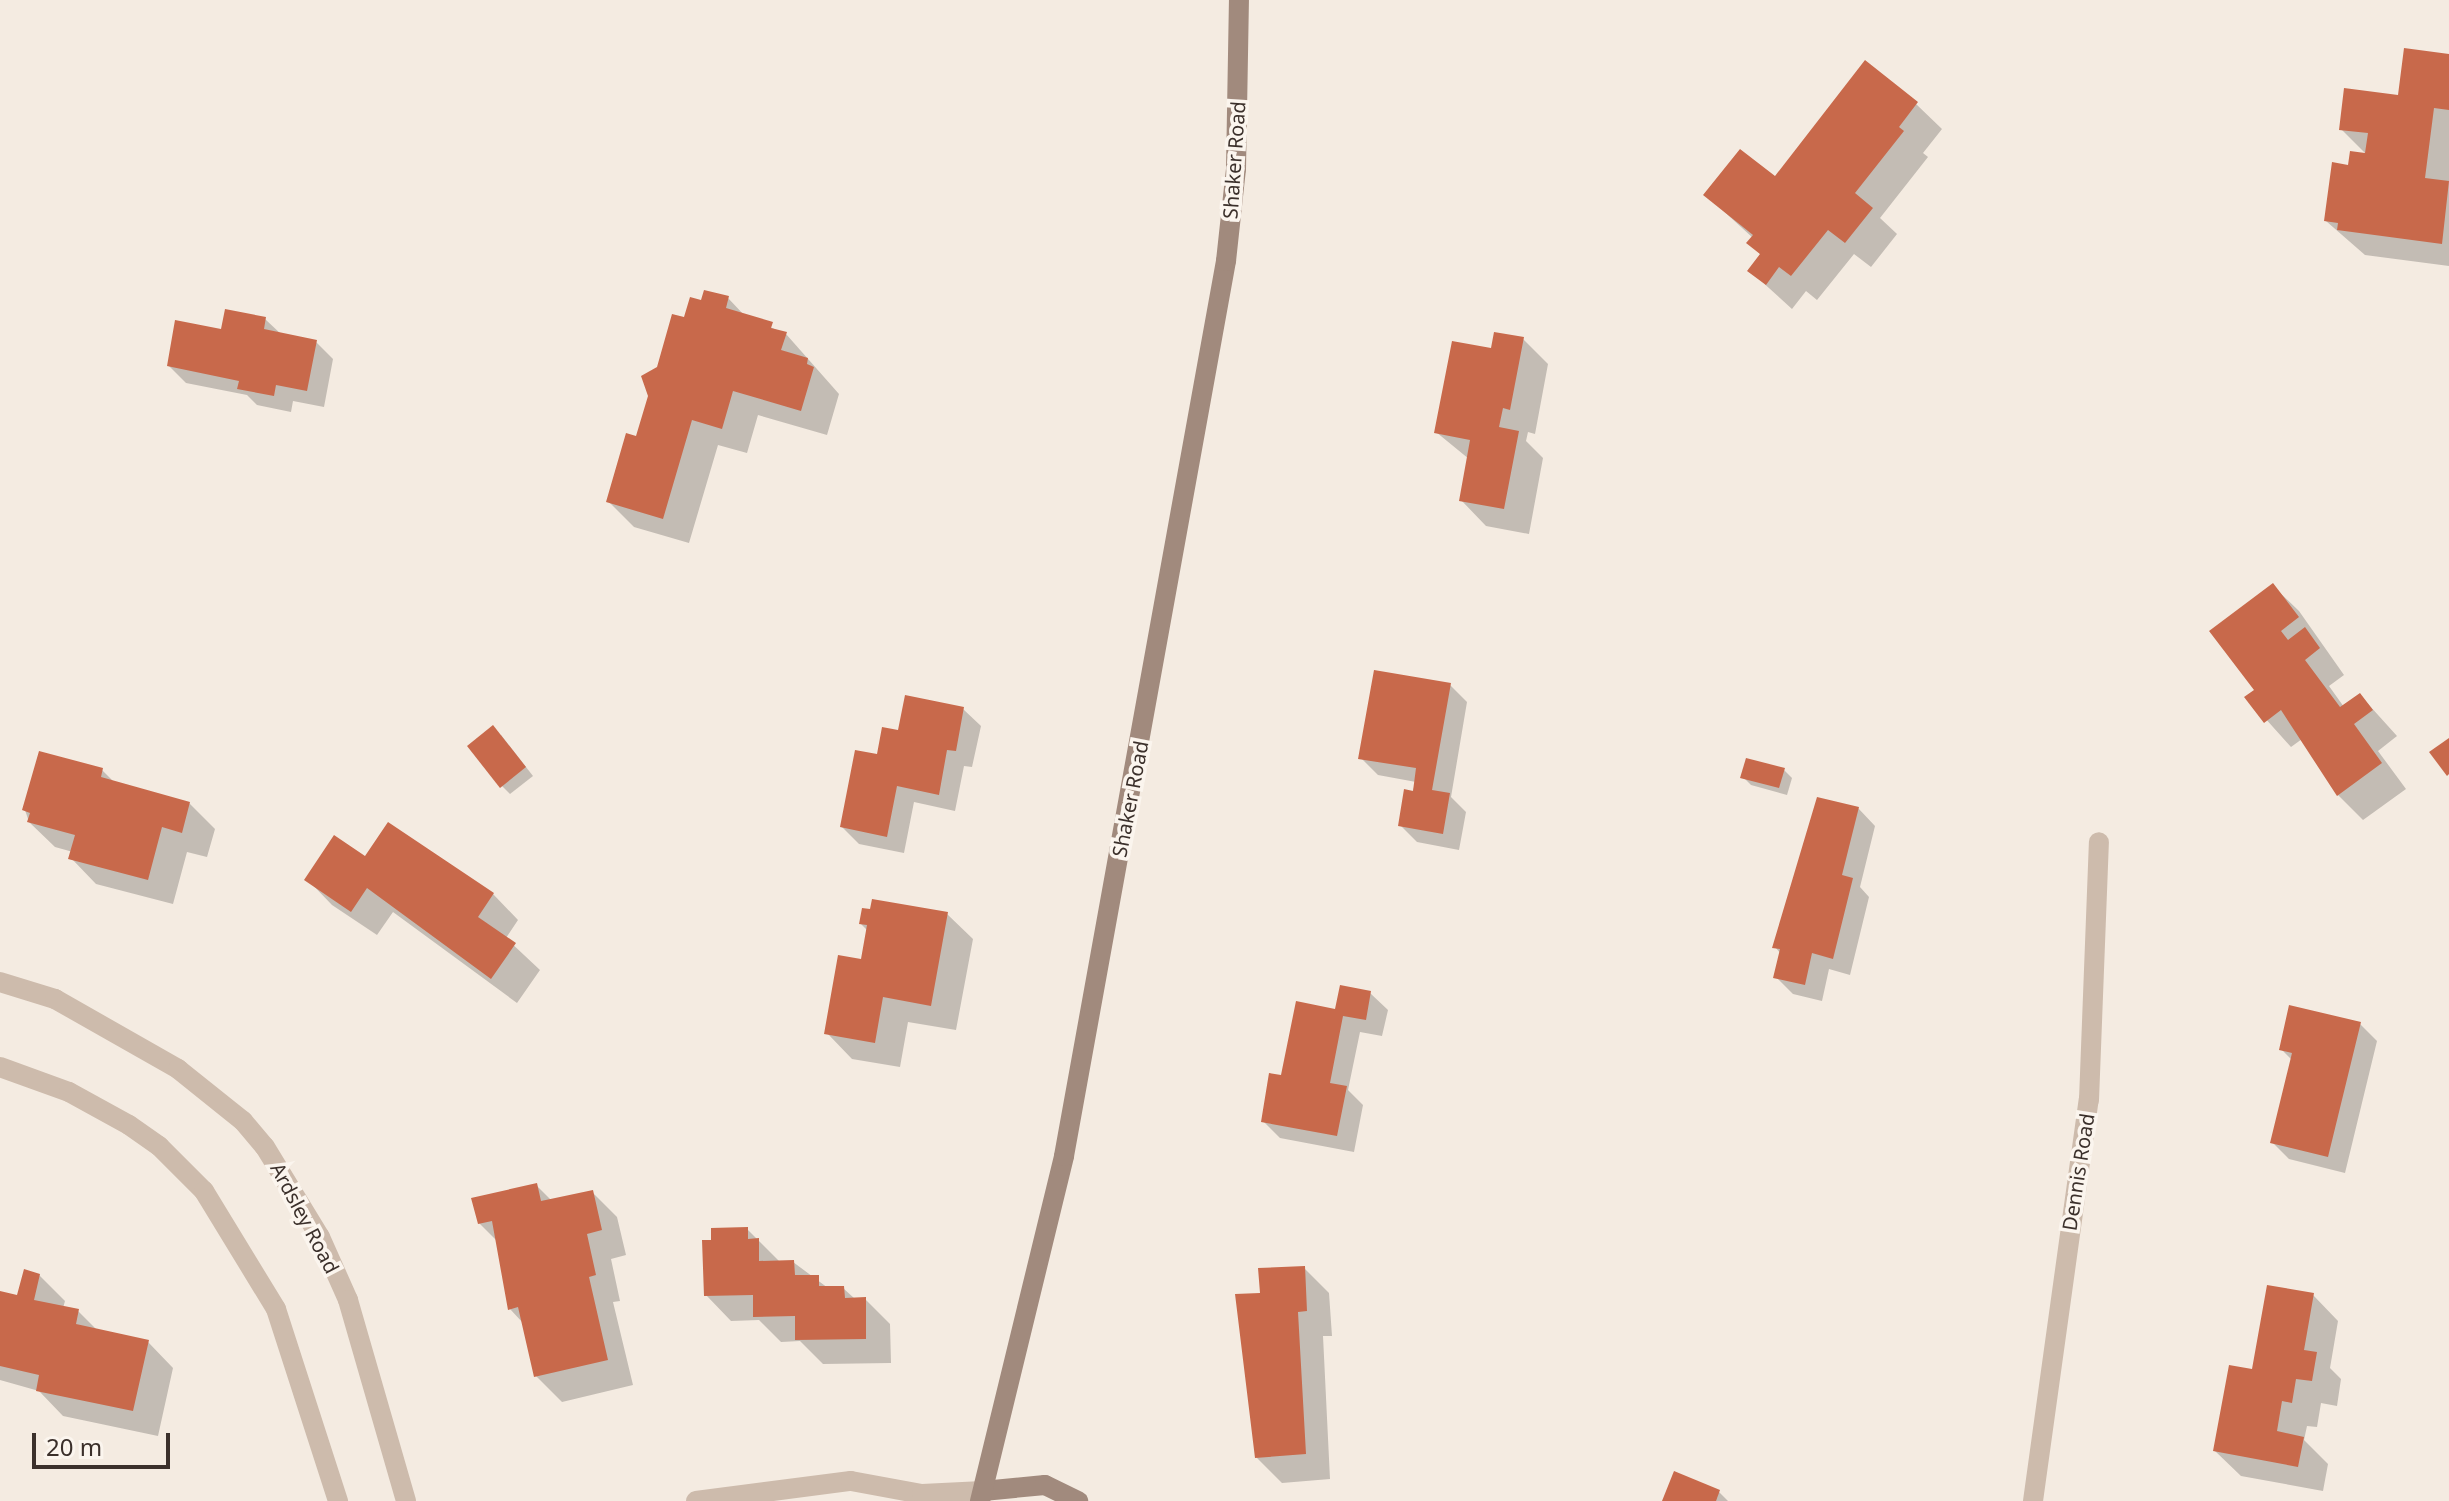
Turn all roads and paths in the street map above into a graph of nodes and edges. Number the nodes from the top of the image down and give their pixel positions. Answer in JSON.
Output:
{"nodes":[{"id":1,"x":1239,"y":0,"type":"edge"},
{"id":2,"x":2099,"y":842,"type":"dead end"},
{"id":3,"x":0,"y":982,"type":"edge"},
{"id":4,"x":0,"y":1067,"type":"edge"},
{"id":5,"x":981,"y":1496,"type":"edge"},
{"id":6,"x":338,"y":1501,"type":"edge"},
{"id":7,"x":406,"y":1501,"type":"edge"},
{"id":8,"x":696,"y":1501,"type":"edge"},
{"id":9,"x":1078,"y":1501,"type":"edge"},
{"id":10,"x":2033,"y":1501,"type":"edge"}],
"edges":[{"from":1,"to":5,"type":"main road","name":"Shaker Road"},
{"from":2,"to":10,"type":"street","name":"Dennis Road"},
{"from":3,"to":7,"type":"street","name":"Ardsley Road"},
{"from":4,"to":6,"type":"street"},
{"from":5,"to":8,"type":"street"},
{"from":5,"to":9,"type":"main road"}]}
